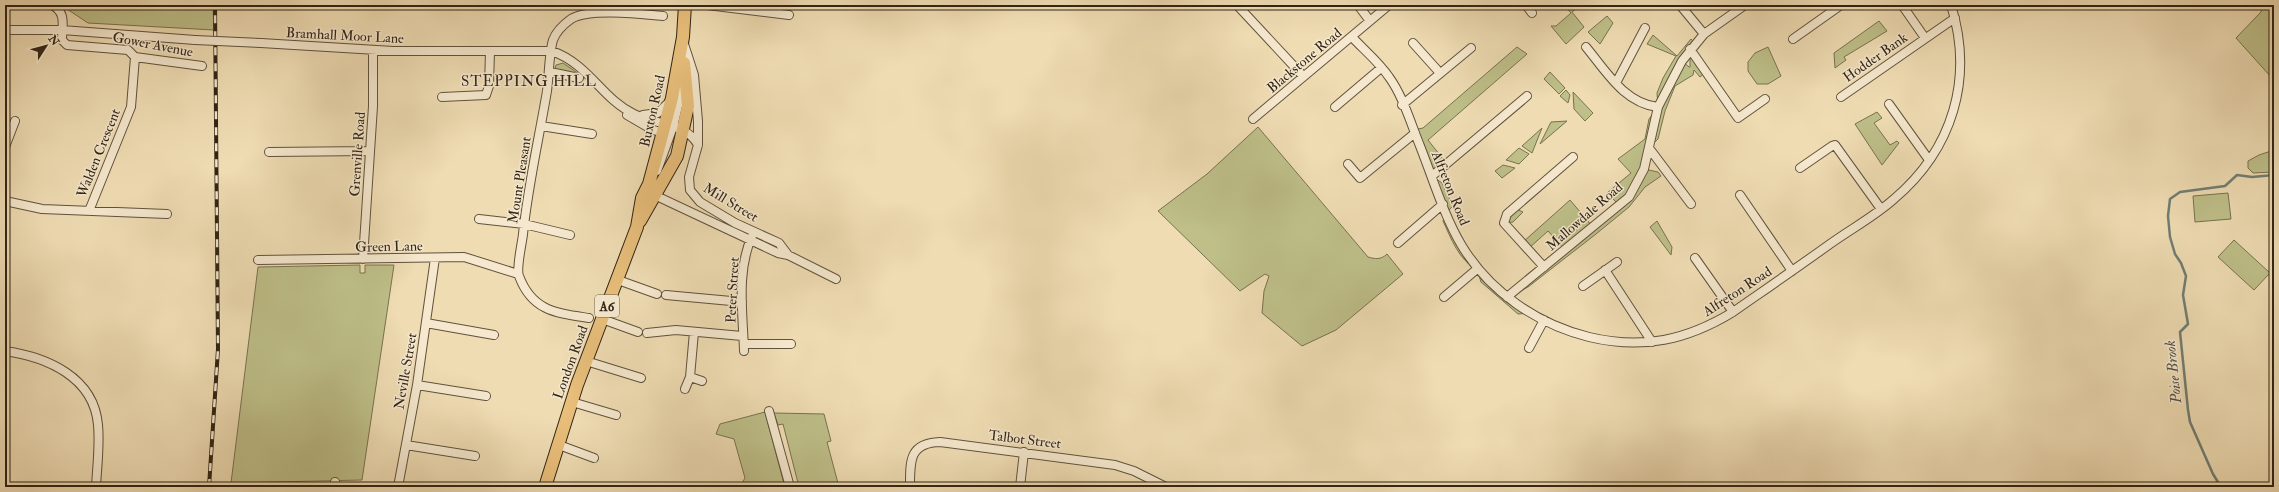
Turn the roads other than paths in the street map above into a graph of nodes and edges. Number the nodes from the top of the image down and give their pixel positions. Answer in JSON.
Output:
{"nodes":[{"id":1,"x":52,"y":5,"type":"edge"},
{"id":2,"x":634,"y":5,"type":"edge"},
{"id":3,"x":685,"y":5,"type":"edge"},
{"id":4,"x":707,"y":5,"type":"edge"},
{"id":5,"x":1237,"y":5,"type":"edge"},
{"id":6,"x":1358,"y":5,"type":"edge"},
{"id":7,"x":1390,"y":5,"type":"edge"},
{"id":8,"x":1526,"y":5,"type":"edge"},
{"id":9,"x":1680,"y":5,"type":"edge"},
{"id":10,"x":1745,"y":5,"type":"edge"},
{"id":11,"x":1841,"y":5,"type":"edge"},
{"id":12,"x":1902,"y":5,"type":"edge"},
{"id":13,"x":1951,"y":5,"type":"edge"},
{"id":14,"x":1532,"y":13,"type":"dead end"},
{"id":15,"x":634,"y":14,"type":"junction"},
{"id":16,"x":789,"y":15,"type":"dead end"},
{"id":17,"x":663,"y":16,"type":"dead end"},
{"id":18,"x":1955,"y":18,"type":"junction"},
{"id":19,"x":1370,"y":21,"type":"junction"},
{"id":20,"x":1645,"y":28,"type":"dead end"},
{"id":21,"x":5,"y":30,"type":"edge"},
{"id":22,"x":62,"y":30,"type":"junction"},
{"id":23,"x":1704,"y":34,"type":"junction"},
{"id":24,"x":683,"y":37,"type":"junction"},
{"id":25,"x":1352,"y":37,"type":"junction"},
{"id":26,"x":1925,"y":38,"type":"junction"},
{"id":27,"x":1793,"y":39,"type":"dead end"},
{"id":28,"x":1413,"y":43,"type":"dead end"},
{"id":29,"x":1586,"y":47,"type":"dead end"},
{"id":30,"x":1471,"y":48,"type":"dead end"},
{"id":31,"x":373,"y":50,"type":"junction"},
{"id":32,"x":1690,"y":50,"type":"junction"},
{"id":33,"x":490,"y":51,"type":"junction"},
{"id":34,"x":552,"y":51,"type":"junction"},
{"id":35,"x":135,"y":57,"type":"junction"},
{"id":36,"x":202,"y":66,"type":"dead end"},
{"id":37,"x":1381,"y":68,"type":"junction"},
{"id":38,"x":550,"y":72,"type":"junction"},
{"id":39,"x":1440,"y":73,"type":"junction"},
{"id":40,"x":1303,"y":76,"type":"junction"},
{"id":41,"x":579,"y":78,"type":"dead end"},
{"id":42,"x":1616,"y":83,"type":"junction"},
{"id":43,"x":1527,"y":96,"type":"dead end"},
{"id":44,"x":442,"y":97,"type":"dead end"},
{"id":45,"x":1841,"y":97,"type":"dead end"},
{"id":46,"x":672,"y":98,"type":"junction"},
{"id":47,"x":1765,"y":99,"type":"dead end"},
{"id":48,"x":615,"y":100,"type":"junction"},
{"id":49,"x":1889,"y":104,"type":"dead end"},
{"id":50,"x":1402,"y":105,"type":"junction"},
{"id":51,"x":1335,"y":107,"type":"dead end"},
{"id":52,"x":1658,"y":107,"type":"junction"},
{"id":53,"x":634,"y":114,"type":"junction"},
{"id":54,"x":1253,"y":119,"type":"dead end"},
{"id":55,"x":15,"y":121,"type":"dead end"},
{"id":56,"x":541,"y":126,"type":"junction"},
{"id":57,"x":671,"y":129,"type":"junction"},
{"id":58,"x":1415,"y":133,"type":"junction"},
{"id":59,"x":592,"y":134,"type":"dead end"},
{"id":60,"x":698,"y":145,"type":"junction"},
{"id":61,"x":5,"y":147,"type":"edge"},
{"id":62,"x":1650,"y":148,"type":"junction"},
{"id":63,"x":370,"y":151,"type":"junction"},
{"id":64,"x":269,"y":152,"type":"dead end"},
{"id":65,"x":1573,"y":157,"type":"dead end"},
{"id":66,"x":1929,"y":160,"type":"junction"},
{"id":67,"x":1348,"y":164,"type":"dead end"},
{"id":68,"x":1800,"y":168,"type":"dead end"},
{"id":69,"x":1432,"y":176,"type":"junction"},
{"id":70,"x":650,"y":190,"type":"junction"},
{"id":71,"x":1740,"y":195,"type":"dead end"},
{"id":72,"x":5,"y":201,"type":"edge"},
{"id":73,"x":1443,"y":204,"type":"junction"},
{"id":74,"x":1691,"y":204,"type":"dead end"},
{"id":75,"x":1881,"y":209,"type":"junction"},
{"id":76,"x":89,"y":211,"type":"junction"},
{"id":77,"x":167,"y":214,"type":"dead end"},
{"id":78,"x":479,"y":219,"type":"dead end"},
{"id":79,"x":524,"y":224,"type":"junction"},
{"id":80,"x":754,"y":231,"type":"junction"},
{"id":81,"x":570,"y":235,"type":"dead end"},
{"id":82,"x":750,"y":240,"type":"junction"},
{"id":83,"x":1398,"y":243,"type":"dead end"},
{"id":84,"x":788,"y":255,"type":"junction"},
{"id":85,"x":434,"y":258,"type":"junction"},
{"id":86,"x":1695,"y":258,"type":"dead end"},
{"id":87,"x":363,"y":259,"type":"junction"},
{"id":88,"x":258,"y":260,"type":"dead end"},
{"id":89,"x":1617,"y":262,"type":"dead end"},
{"id":90,"x":1544,"y":267,"type":"junction"},
{"id":91,"x":1477,"y":268,"type":"junction"},
{"id":92,"x":1605,"y":270,"type":"junction"},
{"id":93,"x":1792,"y":271,"type":"junction"},
{"id":94,"x":518,"y":274,"type":"junction"},
{"id":95,"x":836,"y":279,"type":"dead end"},
{"id":96,"x":618,"y":280,"type":"junction"},
{"id":97,"x":1584,"y":286,"type":"dead end"},
{"id":98,"x":657,"y":294,"type":"dead end"},
{"id":99,"x":666,"y":294,"type":"dead end"},
{"id":100,"x":1444,"y":297,"type":"dead end"},
{"id":101,"x":1507,"y":297,"type":"junction"},
{"id":102,"x":742,"y":302,"type":"junction"},
{"id":103,"x":1733,"y":312,"type":"junction"},
{"id":104,"x":589,"y":318,"type":"dead end"},
{"id":105,"x":602,"y":319,"type":"junction"},
{"id":106,"x":1544,"y":320,"type":"junction"},
{"id":107,"x":426,"y":323,"type":"junction"},
{"id":108,"x":638,"y":332,"type":"dead end"},
{"id":109,"x":694,"y":332,"type":"junction"},
{"id":110,"x":647,"y":333,"type":"dead end"},
{"id":111,"x":494,"y":335,"type":"dead end"},
{"id":112,"x":1652,"y":342,"type":"junction"},
{"id":113,"x":744,"y":344,"type":"junction"},
{"id":114,"x":791,"y":344,"type":"dead end"},
{"id":115,"x":1529,"y":348,"type":"dead end"},
{"id":116,"x":5,"y":351,"type":"edge"},
{"id":117,"x":586,"y":361,"type":"junction"},
{"id":118,"x":690,"y":377,"type":"junction"},
{"id":119,"x":641,"y":378,"type":"dead end"},
{"id":120,"x":702,"y":381,"type":"dead end"},
{"id":121,"x":418,"y":385,"type":"junction"},
{"id":122,"x":685,"y":389,"type":"dead end"},
{"id":123,"x":486,"y":396,"type":"dead end"},
{"id":124,"x":572,"y":402,"type":"junction"},
{"id":125,"x":769,"y":411,"type":"dead end"},
{"id":126,"x":616,"y":415,"type":"dead end"},
{"id":127,"x":406,"y":445,"type":"junction"},
{"id":128,"x":559,"y":445,"type":"junction"},
{"id":129,"x":1024,"y":452,"type":"junction"},
{"id":130,"x":475,"y":456,"type":"dead end"},
{"id":131,"x":594,"y":458,"type":"dead end"},
{"id":132,"x":1154,"y":480,"type":"junction"},
{"id":133,"x":96,"y":487,"type":"edge"},
{"id":134,"x":398,"y":487,"type":"edge"},
{"id":135,"x":545,"y":487,"type":"edge"},
{"id":136,"x":790,"y":487,"type":"edge"},
{"id":137,"x":910,"y":487,"type":"edge"},
{"id":138,"x":1020,"y":487,"type":"edge"},
{"id":139,"x":1148,"y":487,"type":"edge"},
{"id":140,"x":1166,"y":487,"type":"edge"}],
"edges":[{"from":1,"to":22,"type":"street"},
{"from":2,"to":15,"type":"street"},
{"from":3,"to":24,"type":"highway","name":"Buxton Road","number":"A6"},
{"from":4,"to":16,"type":"street"},
{"from":5,"to":40,"type":"street"},
{"from":6,"to":19,"type":"street"},
{"from":7,"to":19,"type":"street","name":"Blackstone Road"},
{"from":8,"to":14,"type":"street"},
{"from":9,"to":23,"type":"street"},
{"from":10,"to":23,"type":"street","name":"Mallowdale Road"},
{"from":11,"to":27,"type":"street"},
{"from":12,"to":26,"type":"street","name":"Hodder Bank"},
{"from":13,"to":18,"type":"street","name":"Alfreton Road"},
{"from":15,"to":17,"type":"street"},
{"from":15,"to":34,"type":"street"},
{"from":18,"to":26,"type":"street","name":"Hodder Bank"},
{"from":18,"to":66,"type":"street","name":"Alfreton Road"},
{"from":19,"to":25,"type":"street","name":"Blackstone Road"},
{"from":20,"to":42,"type":"street"},
{"from":21,"to":22,"type":"street","name":"Bramhall Moor Lane"},
{"from":22,"to":31,"type":"street","name":"Bramhall Moor Lane","bridge":true},
{"from":22,"to":35,"type":"street","name":"Gower Avenue"},
{"from":23,"to":32,"type":"street","name":"Mallowdale Road"},
{"from":24,"to":46,"type":"highway","name":"Buxton Road","number":"A6"},
{"from":24,"to":57,"type":"highway","name":"Buxton Road","number":"A6"},
{"from":24,"to":60,"type":"street","name":"Mill Street"},
{"from":25,"to":37,"type":"street","name":"Alfreton Road"},
{"from":25,"to":40,"type":"street","name":"Blackstone Road"},
{"from":26,"to":45,"type":"street","name":"Hodder Bank"},
{"from":28,"to":39,"type":"street"},
{"from":29,"to":42,"type":"street"},
{"from":30,"to":39,"type":"street"},
{"from":31,"to":33,"type":"street","name":"Bramhall Moor Lane"},
{"from":31,"to":63,"type":"street","name":"Grenville Road"},
{"from":32,"to":47,"type":"street"},
{"from":32,"to":52,"type":"street","name":"Mallowdale Road"},
{"from":33,"to":34,"type":"street","name":"Bramhall Moor Lane"},
{"from":33,"to":44,"type":"street"},
{"from":34,"to":38,"type":"street","name":"Mount Pleasant"},
{"from":34,"to":48,"type":"street"},
{"from":35,"to":36,"type":"street","name":"Gower Avenue"},
{"from":35,"to":76,"type":"street","name":"Walden Crescent"},
{"from":37,"to":50,"type":"street","name":"Alfreton Road"},
{"from":37,"to":51,"type":"street"},
{"from":38,"to":41,"type":"street"},
{"from":38,"to":56,"type":"street","name":"Mount Pleasant"},
{"from":39,"to":50,"type":"street"},
{"from":40,"to":54,"type":"street","name":"Blackstone Road"},
{"from":42,"to":52,"type":"street"},
{"from":43,"to":69,"type":"street"},
{"from":46,"to":53,"type":"street"},
{"from":46,"to":57,"type":"highway","name":"Buxton Road","number":"A6"},
{"from":48,"to":53,"type":"street"},
{"from":48,"to":57,"type":"street"},
{"from":49,"to":66,"type":"street"},
{"from":50,"to":58,"type":"street","name":"Alfreton Road"},
{"from":52,"to":62,"type":"street","name":"Mallowdale Road"},
{"from":53,"to":57,"type":"street"},
{"from":55,"to":61,"type":"street"},
{"from":56,"to":59,"type":"street"},
{"from":56,"to":79,"type":"street","name":"Mount Pleasant"},
{"from":57,"to":60,"type":"street"},
{"from":57,"to":70,"type":"highway","name":"Buxton Road","number":"A6"},
{"from":57,"to":70,"type":"highway","name":"Buxton Road","number":"A6"},
{"from":58,"to":67,"type":"street"},
{"from":58,"to":69,"type":"street","name":"Alfreton Road"},
{"from":60,"to":80,"type":"street","name":"Mill Street"},
{"from":62,"to":74,"type":"street"},
{"from":62,"to":90,"type":"street","name":"Mallowdale Road"},
{"from":63,"to":64,"type":"street"},
{"from":63,"to":87,"type":"street","name":"Grenville Road"},
{"from":65,"to":90,"type":"street"},
{"from":66,"to":75,"type":"street","name":"Alfreton Road"},
{"from":68,"to":75,"type":"street"},
{"from":69,"to":73,"type":"street","name":"Alfreton Road"},
{"from":70,"to":82,"type":"street","name":"Mill Street"},
{"from":70,"to":96,"type":"highway","name":"London Road","number":"A6"},
{"from":71,"to":93,"type":"street"},
{"from":72,"to":76,"type":"street"},
{"from":73,"to":83,"type":"street"},
{"from":73,"to":91,"type":"street","name":"Alfreton Road"},
{"from":75,"to":93,"type":"street","name":"Alfreton Road"},
{"from":76,"to":77,"type":"street"},
{"from":78,"to":79,"type":"street"},
{"from":79,"to":81,"type":"street"},
{"from":79,"to":94,"type":"street","name":"Mount Pleasant"},
{"from":80,"to":82,"type":"street","name":"Peter Street"},
{"from":80,"to":84,"type":"street","name":"Mill Street"},
{"from":82,"to":84,"type":"street","name":"Mill Street"},
{"from":82,"to":102,"type":"street","name":"Peter Street"},
{"from":84,"to":95,"type":"street","name":"Mill Street"},
{"from":85,"to":87,"type":"street","name":"Green Lane"},
{"from":85,"to":94,"type":"street","name":"Green Lane"},
{"from":85,"to":107,"type":"street","name":"Neville Street"},
{"from":86,"to":103,"type":"street"},
{"from":87,"to":88,"type":"street","name":"Green Lane"},
{"from":89,"to":92,"type":"street"},
{"from":90,"to":101,"type":"street","name":"Mallowdale Road"},
{"from":91,"to":100,"type":"street"},
{"from":91,"to":101,"type":"street","name":"Alfreton Road"},
{"from":92,"to":97,"type":"street"},
{"from":92,"to":112,"type":"street"},
{"from":93,"to":103,"type":"street","name":"Alfreton Road"},
{"from":94,"to":104,"type":"street"},
{"from":96,"to":98,"type":"street"},
{"from":96,"to":105,"type":"highway","name":"London Road","number":"A6"},
{"from":99,"to":102,"type":"street"},
{"from":101,"to":106,"type":"street","name":"Alfreton Road"},
{"from":102,"to":113,"type":"street","name":"Peter Street"},
{"from":103,"to":112,"type":"street","name":"Alfreton Road"},
{"from":105,"to":108,"type":"street"},
{"from":105,"to":117,"type":"highway","name":"London Road","number":"A6"},
{"from":106,"to":112,"type":"street","name":"Alfreton Road"},
{"from":106,"to":115,"type":"street"},
{"from":107,"to":111,"type":"street"},
{"from":107,"to":121,"type":"street","name":"Neville Street"},
{"from":109,"to":110,"type":"street"},
{"from":109,"to":113,"type":"street"},
{"from":109,"to":118,"type":"street"},
{"from":113,"to":114,"type":"street"},
{"from":116,"to":133,"type":"street"},
{"from":117,"to":119,"type":"street"},
{"from":117,"to":124,"type":"highway","name":"London Road","number":"A6"},
{"from":118,"to":120,"type":"street"},
{"from":118,"to":122,"type":"street"},
{"from":121,"to":123,"type":"street"},
{"from":121,"to":127,"type":"street","name":"Neville Street"},
{"from":124,"to":126,"type":"street"},
{"from":124,"to":128,"type":"highway","name":"London Road","number":"A6"},
{"from":125,"to":136,"type":"street"},
{"from":127,"to":130,"type":"street"},
{"from":127,"to":134,"type":"street","name":"Neville Street"},
{"from":128,"to":131,"type":"street"},
{"from":128,"to":135,"type":"highway","name":"London Road","number":"A6"},
{"from":129,"to":132,"type":"street","name":"Talbot Street"},
{"from":129,"to":137,"type":"street","name":"Talbot Street"},
{"from":129,"to":138,"type":"street"},
{"from":132,"to":139,"type":"street"},
{"from":132,"to":140,"type":"street","name":"Talbot Street"}]}
